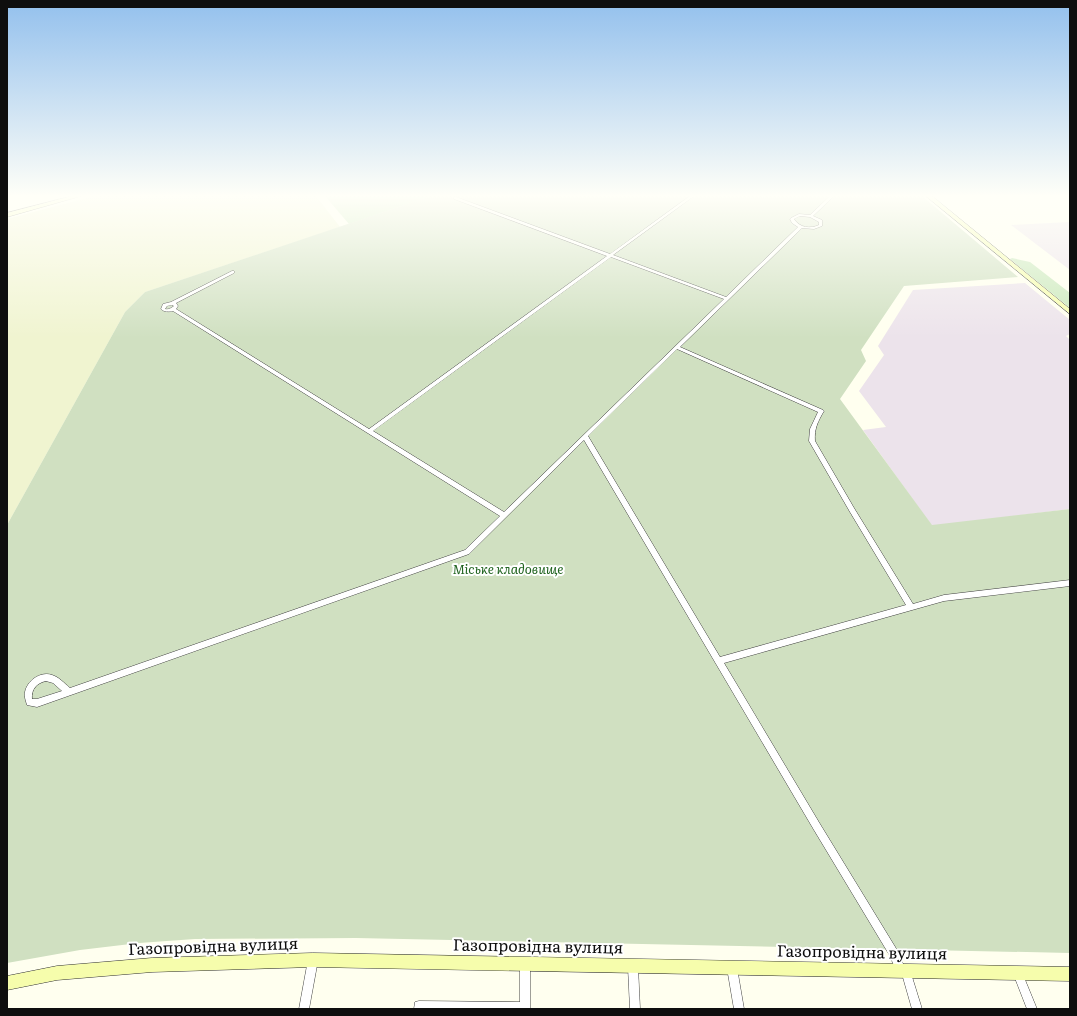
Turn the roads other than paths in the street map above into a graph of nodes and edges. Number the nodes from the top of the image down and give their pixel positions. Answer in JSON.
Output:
{"nodes":[{"id":1,"x":576,"y":243,"type":"edge"},
{"id":2,"x":627,"y":243,"type":"edge"},
{"id":3,"x":785,"y":243,"type":"edge"},
{"id":4,"x":987,"y":243,"type":"edge"},
{"id":5,"x":610,"y":256,"type":"junction"},
{"id":6,"x":233,"y":272,"type":"dead end"},
{"id":7,"x":727,"y":299,"type":"junction"},
{"id":8,"x":1070,"y":312,"type":"edge"},
{"id":9,"x":676,"y":347,"type":"junction"},
{"id":10,"x":370,"y":431,"type":"junction"},
{"id":11,"x":585,"y":436,"type":"junction"},
{"id":12,"x":504,"y":515,"type":"junction"},
{"id":13,"x":1070,"y":583,"type":"edge"},
{"id":14,"x":911,"y":607,"type":"junction"},
{"id":15,"x":718,"y":661,"type":"junction"},
{"id":16,"x":68,"y":692,"type":"junction"},
{"id":17,"x":313,"y":960,"type":"junction"},
{"id":18,"x":525,"y":964,"type":"junction"},
{"id":19,"x":633,"y":967,"type":"junction"},
{"id":20,"x":732,"y":968,"type":"junction"},
{"id":21,"x":903,"y":970,"type":"junction"},
{"id":22,"x":1018,"y":972,"type":"junction"},
{"id":23,"x":1070,"y":974,"type":"edge"},
{"id":24,"x":7,"y":983,"type":"edge"},
{"id":25,"x":525,"y":1008,"type":"edge"},
{"id":26,"x":304,"y":1009,"type":"edge"},
{"id":27,"x":419,"y":1009,"type":"edge"},
{"id":28,"x":635,"y":1009,"type":"edge"},
{"id":29,"x":739,"y":1009,"type":"edge"},
{"id":30,"x":917,"y":1009,"type":"edge"},
{"id":31,"x":1032,"y":1009,"type":"edge"}],
"edges":[{"from":1,"to":5,"type":"street"},
{"from":2,"to":5,"type":"street"},
{"from":3,"to":7,"type":"street"},
{"from":4,"to":8,"type":"main road"},
{"from":5,"to":7,"type":"street"},
{"from":5,"to":10,"type":"street"},
{"from":6,"to":10,"type":"street"},
{"from":7,"to":9,"type":"street"},
{"from":9,"to":11,"type":"street"},
{"from":9,"to":14,"type":"street"},
{"from":10,"to":12,"type":"street"},
{"from":11,"to":12,"type":"street"},
{"from":11,"to":15,"type":"street"},
{"from":12,"to":16,"type":"street"},
{"from":13,"to":14,"type":"street"},
{"from":14,"to":15,"type":"street"},
{"from":15,"to":21,"type":"street"},
{"from":16,"to":16,"type":"street"},
{"from":17,"to":18,"type":"main road","name":"Газопровідна вулиця"},
{"from":17,"to":24,"type":"main road","name":"Газопровідна вулиця"},
{"from":17,"to":26,"type":"street"},
{"from":18,"to":19,"type":"main road","name":"Газопровідна вулиця"},
{"from":18,"to":25,"type":"street"},
{"from":19,"to":20,"type":"main road","name":"Газопровідна вулиця"},
{"from":19,"to":28,"type":"street"},
{"from":20,"to":21,"type":"main road","name":"Газопровідна вулиця"},
{"from":20,"to":29,"type":"street"},
{"from":21,"to":22,"type":"main road","name":"Газопровідна вулиця"},
{"from":21,"to":30,"type":"street"},
{"from":22,"to":23,"type":"main road","name":"Газопровідна вулиця"},
{"from":22,"to":31,"type":"street"},
{"from":25,"to":27,"type":"street"}]}
